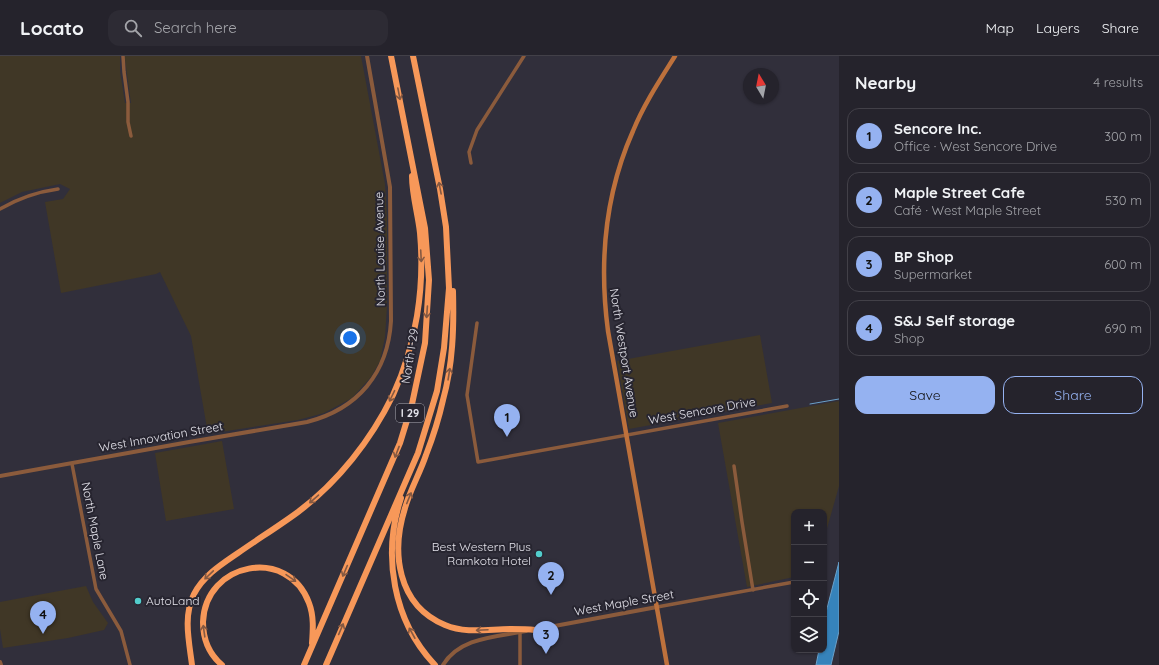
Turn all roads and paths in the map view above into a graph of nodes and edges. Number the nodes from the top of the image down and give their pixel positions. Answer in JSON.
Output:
{"nodes":[{"id":1,"x":123,"y":56,"type":"edge"},
{"id":2,"x":367,"y":56,"type":"edge"},
{"id":3,"x":391,"y":56,"type":"edge"},
{"id":4,"x":413,"y":56,"type":"edge"},
{"id":5,"x":524,"y":56,"type":"edge"},
{"id":6,"x":675,"y":56,"type":"edge"},
{"id":7,"x":131,"y":136,"type":"dead end"},
{"id":8,"x":412,"y":162,"type":"junction"},
{"id":9,"x":471,"y":163,"type":"dead end"},
{"id":10,"x":58,"y":189,"type":"dead end"},
{"id":11,"x":0,"y":209,"type":"edge"},
{"id":12,"x":449,"y":276,"type":"junction"},
{"id":13,"x":477,"y":323,"type":"dead end"},
{"id":14,"x":787,"y":406,"type":"dead end"},
{"id":15,"x":325,"y":417,"type":"joint"},
{"id":16,"x":626,"y":435,"type":"junction"},
{"id":17,"x":72,"y":464,"type":"junction"},
{"id":18,"x":413,"y":466,"type":"junction"},
{"id":19,"x":734,"y":466,"type":"dead end"},
{"id":20,"x":0,"y":476,"type":"edge"},
{"id":21,"x":791,"y":583,"type":"edge"},
{"id":22,"x":753,"y":590,"type":"junction"},
{"id":23,"x":657,"y":607,"type":"junction"},
{"id":24,"x":535,"y":630,"type":"joint"},
{"id":25,"x":520,"y":631,"type":"junction"},
{"id":26,"x":312,"y":647,"type":"junction"},
{"id":27,"x":0,"y":662,"type":"edge"},
{"id":28,"x":444,"y":664,"type":"edge"},
{"id":29,"x":1,"y":665,"type":"edge"},
{"id":30,"x":130,"y":665,"type":"edge"},
{"id":31,"x":193,"y":665,"type":"edge"},
{"id":32,"x":222,"y":665,"type":"edge"},
{"id":33,"x":304,"y":665,"type":"edge"},
{"id":34,"x":326,"y":665,"type":"edge"},
{"id":35,"x":435,"y":665,"type":"edge"},
{"id":36,"x":520,"y":665,"type":"edge"},
{"id":37,"x":667,"y":665,"type":"edge"}],
"edges":[{"from":1,"to":7,"type":"street"},
{"from":2,"to":15,"type":"street","name":"North Louise Avenue"},
{"from":3,"to":8,"type":"highway","name":"North I-29","number":"I 29","one_way":true},
{"from":12,"to":4,"type":"highway","number":"I 29","one_way":true},
{"from":5,"to":9,"type":"street"},
{"from":6,"to":16,"type":"main road","name":"North Westport Avenue"},
{"from":8,"to":26,"type":"highway","name":"North I-29","number":"I 29","one_way":true},
{"from":8,"to":31,"type":"highway","one_way":true},
{"from":10,"to":11,"type":"street"},
{"from":12,"to":18,"type":"highway","number":"I 29"},
{"from":25,"to":12,"type":"highway","one_way":true},
{"from":13,"to":16,"type":"street","name":"West Sencore Drive"},
{"from":14,"to":16,"type":"street","name":"West Sencore Drive"},
{"from":15,"to":17,"type":"street","name":"West Innovation Street"},
{"from":16,"to":23,"type":"main road","name":"North Westport Avenue"},
{"from":17,"to":20,"type":"street","name":"West Innovation Street"},
{"from":17,"to":30,"type":"street","name":"North Maple Lane"},
{"from":34,"to":18,"type":"highway","number":"I 29","one_way":true},
{"from":35,"to":18,"type":"highway","one_way":true},
{"from":19,"to":22,"type":"street"},
{"from":21,"to":22,"type":"street","name":"West Maple Street"},
{"from":22,"to":23,"type":"street","name":"West Maple Street"},
{"from":23,"to":24,"type":"street","name":"West Maple Street"},
{"from":23,"to":37,"type":"main road","name":"North Westport Avenue"},
{"from":24,"to":25,"type":"highway"},
{"from":25,"to":28,"type":"street"},
{"from":25,"to":36,"type":"street"},
{"from":32,"to":26,"type":"highway","one_way":true},
{"from":26,"to":33,"type":"highway","name":"North I-29","number":"I 29"},
{"from":27,"to":29,"type":"street"}]}
